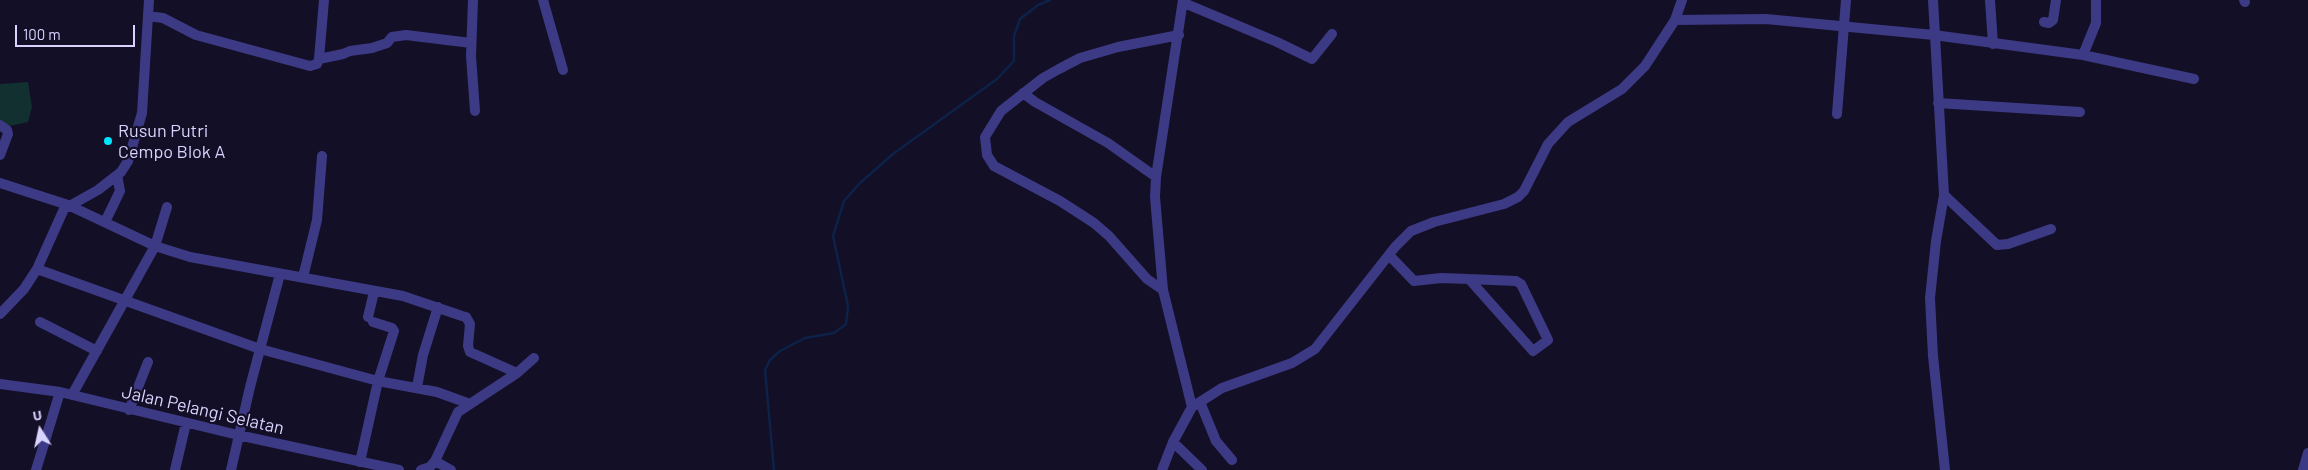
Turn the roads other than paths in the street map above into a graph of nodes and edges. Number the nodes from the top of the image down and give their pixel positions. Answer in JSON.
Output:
{"nodes":[{"id":1,"x":148,"y":0,"type":"edge"},
{"id":2,"x":324,"y":0,"type":"edge"},
{"id":3,"x":473,"y":0,"type":"edge"},
{"id":4,"x":543,"y":0,"type":"edge"},
{"id":5,"x":1682,"y":0,"type":"edge"},
{"id":6,"x":1846,"y":0,"type":"edge"},
{"id":7,"x":1932,"y":0,"type":"edge"},
{"id":8,"x":1990,"y":0,"type":"edge"},
{"id":9,"x":2056,"y":0,"type":"edge"},
{"id":10,"x":2096,"y":0,"type":"edge"},
{"id":11,"x":1184,"y":1,"type":"edge"},
{"id":12,"x":148,"y":16,"type":"junction"},
{"id":13,"x":1675,"y":20,"type":"junction"},
{"id":14,"x":2044,"y":22,"type":"dead end"},
{"id":15,"x":1844,"y":25,"type":"junction"},
{"id":16,"x":1332,"y":34,"type":"dead end"},
{"id":17,"x":1934,"y":34,"type":"junction"},
{"id":18,"x":1179,"y":35,"type":"junction"},
{"id":19,"x":471,"y":44,"type":"junction"},
{"id":20,"x":1993,"y":44,"type":"junction"},
{"id":21,"x":2083,"y":55,"type":"junction"},
{"id":22,"x":319,"y":59,"type":"junction"},
{"id":23,"x":563,"y":70,"type":"dead end"},
{"id":24,"x":2194,"y":79,"type":"dead end"},
{"id":25,"x":1024,"y":93,"type":"junction"},
{"id":26,"x":1938,"y":103,"type":"junction"},
{"id":27,"x":475,"y":112,"type":"dead end"},
{"id":28,"x":2080,"y":112,"type":"dead end"},
{"id":29,"x":1838,"y":114,"type":"dead end"},
{"id":30,"x":0,"y":125,"type":"edge"},
{"id":31,"x":0,"y":155,"type":"edge"},
{"id":32,"x":322,"y":156,"type":"dead end"},
{"id":33,"x":117,"y":175,"type":"junction"},
{"id":34,"x":1156,"y":177,"type":"junction"},
{"id":35,"x":0,"y":183,"type":"edge"},
{"id":36,"x":1944,"y":194,"type":"junction"},
{"id":37,"x":68,"y":205,"type":"junction"},
{"id":38,"x":167,"y":207,"type":"dead end"},
{"id":39,"x":105,"y":222,"type":"junction"},
{"id":40,"x":2051,"y":229,"type":"dead end"},
{"id":41,"x":155,"y":246,"type":"junction"},
{"id":42,"x":1390,"y":256,"type":"junction"},
{"id":43,"x":37,"y":269,"type":"junction"},
{"id":44,"x":280,"y":274,"type":"junction"},
{"id":45,"x":303,"y":277,"type":"junction"},
{"id":46,"x":1469,"y":279,"type":"junction"},
{"id":47,"x":1162,"y":290,"type":"junction"},
{"id":48,"x":374,"y":292,"type":"junction"},
{"id":49,"x":126,"y":301,"type":"junction"},
{"id":50,"x":438,"y":307,"type":"junction"},
{"id":51,"x":0,"y":314,"type":"edge"},
{"id":52,"x":40,"y":322,"type":"dead end"},
{"id":53,"x":97,"y":350,"type":"junction"},
{"id":54,"x":260,"y":350,"type":"junction"},
{"id":55,"x":534,"y":358,"type":"dead end"},
{"id":56,"x":148,"y":362,"type":"dead end"},
{"id":57,"x":517,"y":373,"type":"junction"},
{"id":58,"x":378,"y":381,"type":"junction"},
{"id":59,"x":0,"y":384,"type":"edge"},
{"id":60,"x":417,"y":387,"type":"junction"},
{"id":61,"x":60,"y":392,"type":"junction"},
{"id":62,"x":72,"y":395,"type":"junction"},
{"id":63,"x":470,"y":404,"type":"junction"},
{"id":64,"x":1196,"y":404,"type":"junction"},
{"id":65,"x":129,"y":410,"type":"junction"},
{"id":66,"x":186,"y":423,"type":"junction"},
{"id":67,"x":238,"y":436,"type":"junction"},
{"id":68,"x":1173,"y":442,"type":"junction"},
{"id":69,"x":2308,"y":452,"type":"edge"},
{"id":70,"x":1232,"y":460,"type":"dead end"},
{"id":71,"x":435,"y":461,"type":"junction"},
{"id":72,"x":360,"y":462,"type":"junction"},
{"id":73,"x":36,"y":470,"type":"edge"},
{"id":74,"x":176,"y":470,"type":"edge"},
{"id":75,"x":231,"y":470,"type":"edge"},
{"id":76,"x":399,"y":470,"type":"edge"},
{"id":77,"x":421,"y":470,"type":"edge"},
{"id":78,"x":451,"y":470,"type":"edge"},
{"id":79,"x":1162,"y":470,"type":"edge"},
{"id":80,"x":1202,"y":470,"type":"edge"},
{"id":81,"x":1945,"y":470,"type":"edge"},
{"id":82,"x":2304,"y":470,"type":"edge"}],
"edges":[{"from":1,"to":12,"type":"street"},
{"from":2,"to":22,"type":"street"},
{"from":3,"to":19,"type":"street"},
{"from":4,"to":23,"type":"street"},
{"from":5,"to":13,"type":"street"},
{"from":6,"to":15,"type":"street"},
{"from":7,"to":17,"type":"street"},
{"from":8,"to":20,"type":"street"},
{"from":9,"to":14,"type":"street"},
{"from":10,"to":21,"type":"street"},
{"from":11,"to":16,"type":"street"},
{"from":11,"to":18,"type":"street"},
{"from":12,"to":22,"type":"street"},
{"from":12,"to":33,"type":"street"},
{"from":13,"to":15,"type":"street"},
{"from":13,"to":42,"type":"street"},
{"from":15,"to":17,"type":"street"},
{"from":15,"to":29,"type":"street"},
{"from":17,"to":20,"type":"street"},
{"from":17,"to":26,"type":"street"},
{"from":18,"to":25,"type":"street"},
{"from":18,"to":34,"type":"street"},
{"from":19,"to":22,"type":"street"},
{"from":19,"to":27,"type":"street"},
{"from":20,"to":21,"type":"street"},
{"from":21,"to":24,"type":"street"},
{"from":25,"to":34,"type":"street"},
{"from":25,"to":47,"type":"street"},
{"from":26,"to":28,"type":"street"},
{"from":26,"to":36,"type":"street"},
{"from":30,"to":31,"type":"street"},
{"from":32,"to":45,"type":"street"},
{"from":33,"to":37,"type":"street"},
{"from":33,"to":39,"type":"street"},
{"from":34,"to":47,"type":"street"},
{"from":35,"to":37,"type":"street"},
{"from":36,"to":40,"type":"street"},
{"from":36,"to":81,"type":"street"},
{"from":37,"to":39,"type":"street"},
{"from":37,"to":43,"type":"street"},
{"from":38,"to":41,"type":"street"},
{"from":39,"to":41,"type":"street"},
{"from":41,"to":44,"type":"street"},
{"from":41,"to":49,"type":"street"},
{"from":42,"to":46,"type":"street"},
{"from":42,"to":64,"type":"street"},
{"from":43,"to":49,"type":"street"},
{"from":43,"to":51,"type":"street"},
{"from":44,"to":45,"type":"street"},
{"from":44,"to":54,"type":"street"},
{"from":45,"to":48,"type":"street"},
{"from":46,"to":46,"type":"street"},
{"from":47,"to":64,"type":"street"},
{"from":48,"to":50,"type":"street"},
{"from":48,"to":58,"type":"street"},
{"from":49,"to":53,"type":"street"},
{"from":49,"to":54,"type":"street"},
{"from":50,"to":57,"type":"street"},
{"from":50,"to":60,"type":"street"},
{"from":52,"to":53,"type":"street"},
{"from":53,"to":62,"type":"street"},
{"from":54,"to":58,"type":"street"},
{"from":54,"to":67,"type":"street"},
{"from":55,"to":57,"type":"street"},
{"from":56,"to":65,"type":"street"},
{"from":57,"to":63,"type":"street"},
{"from":58,"to":60,"type":"street"},
{"from":58,"to":72,"type":"street"},
{"from":59,"to":61,"type":"street","name":"Jalan Pelangi Selatan"},
{"from":60,"to":63,"type":"street"},
{"from":61,"to":62,"type":"street","name":"Jalan Pelangi Selatan"},
{"from":61,"to":73,"type":"street"},
{"from":62,"to":65,"type":"street","name":"Jalan Pelangi Selatan"},
{"from":63,"to":71,"type":"street"},
{"from":64,"to":68,"type":"street"},
{"from":64,"to":70,"type":"street"},
{"from":65,"to":66,"type":"street","name":"Jalan Pelangi Selatan"},
{"from":66,"to":67,"type":"street","name":"Jalan Pelangi Selatan"},
{"from":66,"to":74,"type":"street"},
{"from":67,"to":72,"type":"street","name":"Jalan Pelangi Selatan"},
{"from":67,"to":75,"type":"street"},
{"from":68,"to":79,"type":"street"},
{"from":68,"to":80,"type":"street"},
{"from":69,"to":82,"type":"street"},
{"from":71,"to":77,"type":"street"},
{"from":71,"to":78,"type":"street"},
{"from":72,"to":76,"type":"street","name":"Jalan Pelangi Selatan"}]}
